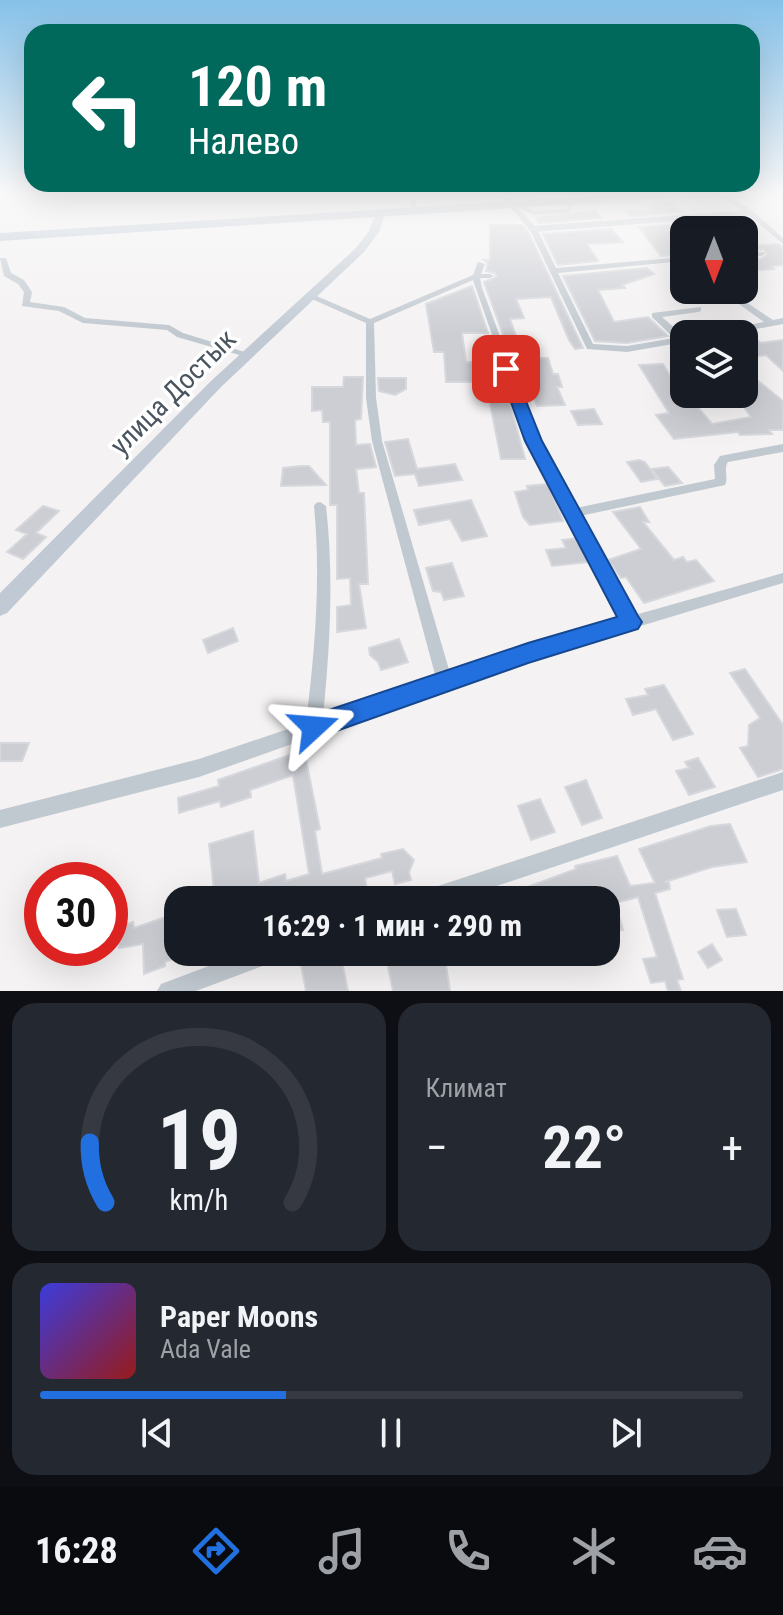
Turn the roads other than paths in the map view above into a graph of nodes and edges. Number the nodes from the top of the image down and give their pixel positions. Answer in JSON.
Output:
{"nodes":[{"id":1,"x":367,"y":241,"type":"edge"},
{"id":2,"x":543,"y":241,"type":"edge"},
{"id":3,"x":758,"y":254,"type":"edge"},
{"id":4,"x":761,"y":254,"type":"dead end"},
{"id":5,"x":3,"y":260,"type":"dead end"},
{"id":6,"x":670,"y":260,"type":"edge"},
{"id":7,"x":481,"y":264,"type":"dead end"},
{"id":8,"x":553,"y":271,"type":"junction"},
{"id":9,"x":476,"y":276,"type":"junction"},
{"id":10,"x":490,"y":276,"type":"dead end"},
{"id":11,"x":309,"y":296,"type":"junction"},
{"id":12,"x":743,"y":304,"type":"edge"},
{"id":13,"x":698,"y":309,"type":"dead end"},
{"id":14,"x":783,"y":321,"type":"edge"},
{"id":15,"x":370,"y":322,"type":"junction"},
{"id":16,"x":771,"y":323,"type":"junction"},
{"id":17,"x":758,"y":326,"type":"edge"},
{"id":18,"x":670,"y":328,"type":"edge"},
{"id":19,"x":670,"y":342,"type":"edge"},
{"id":20,"x":246,"y":354,"type":"junction"},
{"id":21,"x":783,"y":448,"type":"edge"},
{"id":22,"x":320,"y":506,"type":"dead end"},
{"id":23,"x":573,"y":513,"type":"junction"},
{"id":24,"x":783,"y":578,"type":"edge"},
{"id":25,"x":0,"y":607,"type":"edge"},
{"id":26,"x":631,"y":622,"type":"junction"},
{"id":27,"x":444,"y":681,"type":"junction"},
{"id":28,"x":314,"y":727,"type":"junction"},
{"id":29,"x":783,"y":781,"type":"edge"},
{"id":30,"x":0,"y":819,"type":"edge"},
{"id":31,"x":468,"y":886,"type":"edge"},
{"id":32,"x":236,"y":966,"type":"edge"},
{"id":33,"x":168,"y":991,"type":"edge"}],
"edges":[{"from":1,"to":11,"type":"main road","name":"улица Достык"},
{"from":2,"to":8,"type":"street"},
{"from":3,"to":4,"type":"street"},
{"from":5,"to":20,"type":"street"},
{"from":6,"to":8,"type":"street"},
{"from":7,"to":9,"type":"street"},
{"from":8,"to":19,"type":"street"},
{"from":9,"to":10,"type":"street"},
{"from":9,"to":15,"type":"street"},
{"from":9,"to":23,"type":"street"},
{"from":11,"to":15,"type":"street"},
{"from":11,"to":20,"type":"main road","name":"улица Достык"},
{"from":12,"to":16,"type":"street"},
{"from":13,"to":18,"type":"street"},
{"from":14,"to":16,"type":"street"},
{"from":15,"to":27,"type":"street"},
{"from":16,"to":17,"type":"street"},
{"from":20,"to":25,"type":"main road","name":"улица Достык"},
{"from":21,"to":23,"type":"street"},
{"from":22,"to":28,"type":"street"},
{"from":23,"to":26,"type":"street"},
{"from":24,"to":26,"type":"street"},
{"from":26,"to":27,"type":"street"},
{"from":27,"to":28,"type":"street"},
{"from":28,"to":30,"type":"street"},
{"from":29,"to":31,"type":"street"},
{"from":32,"to":33,"type":"street"}]}
